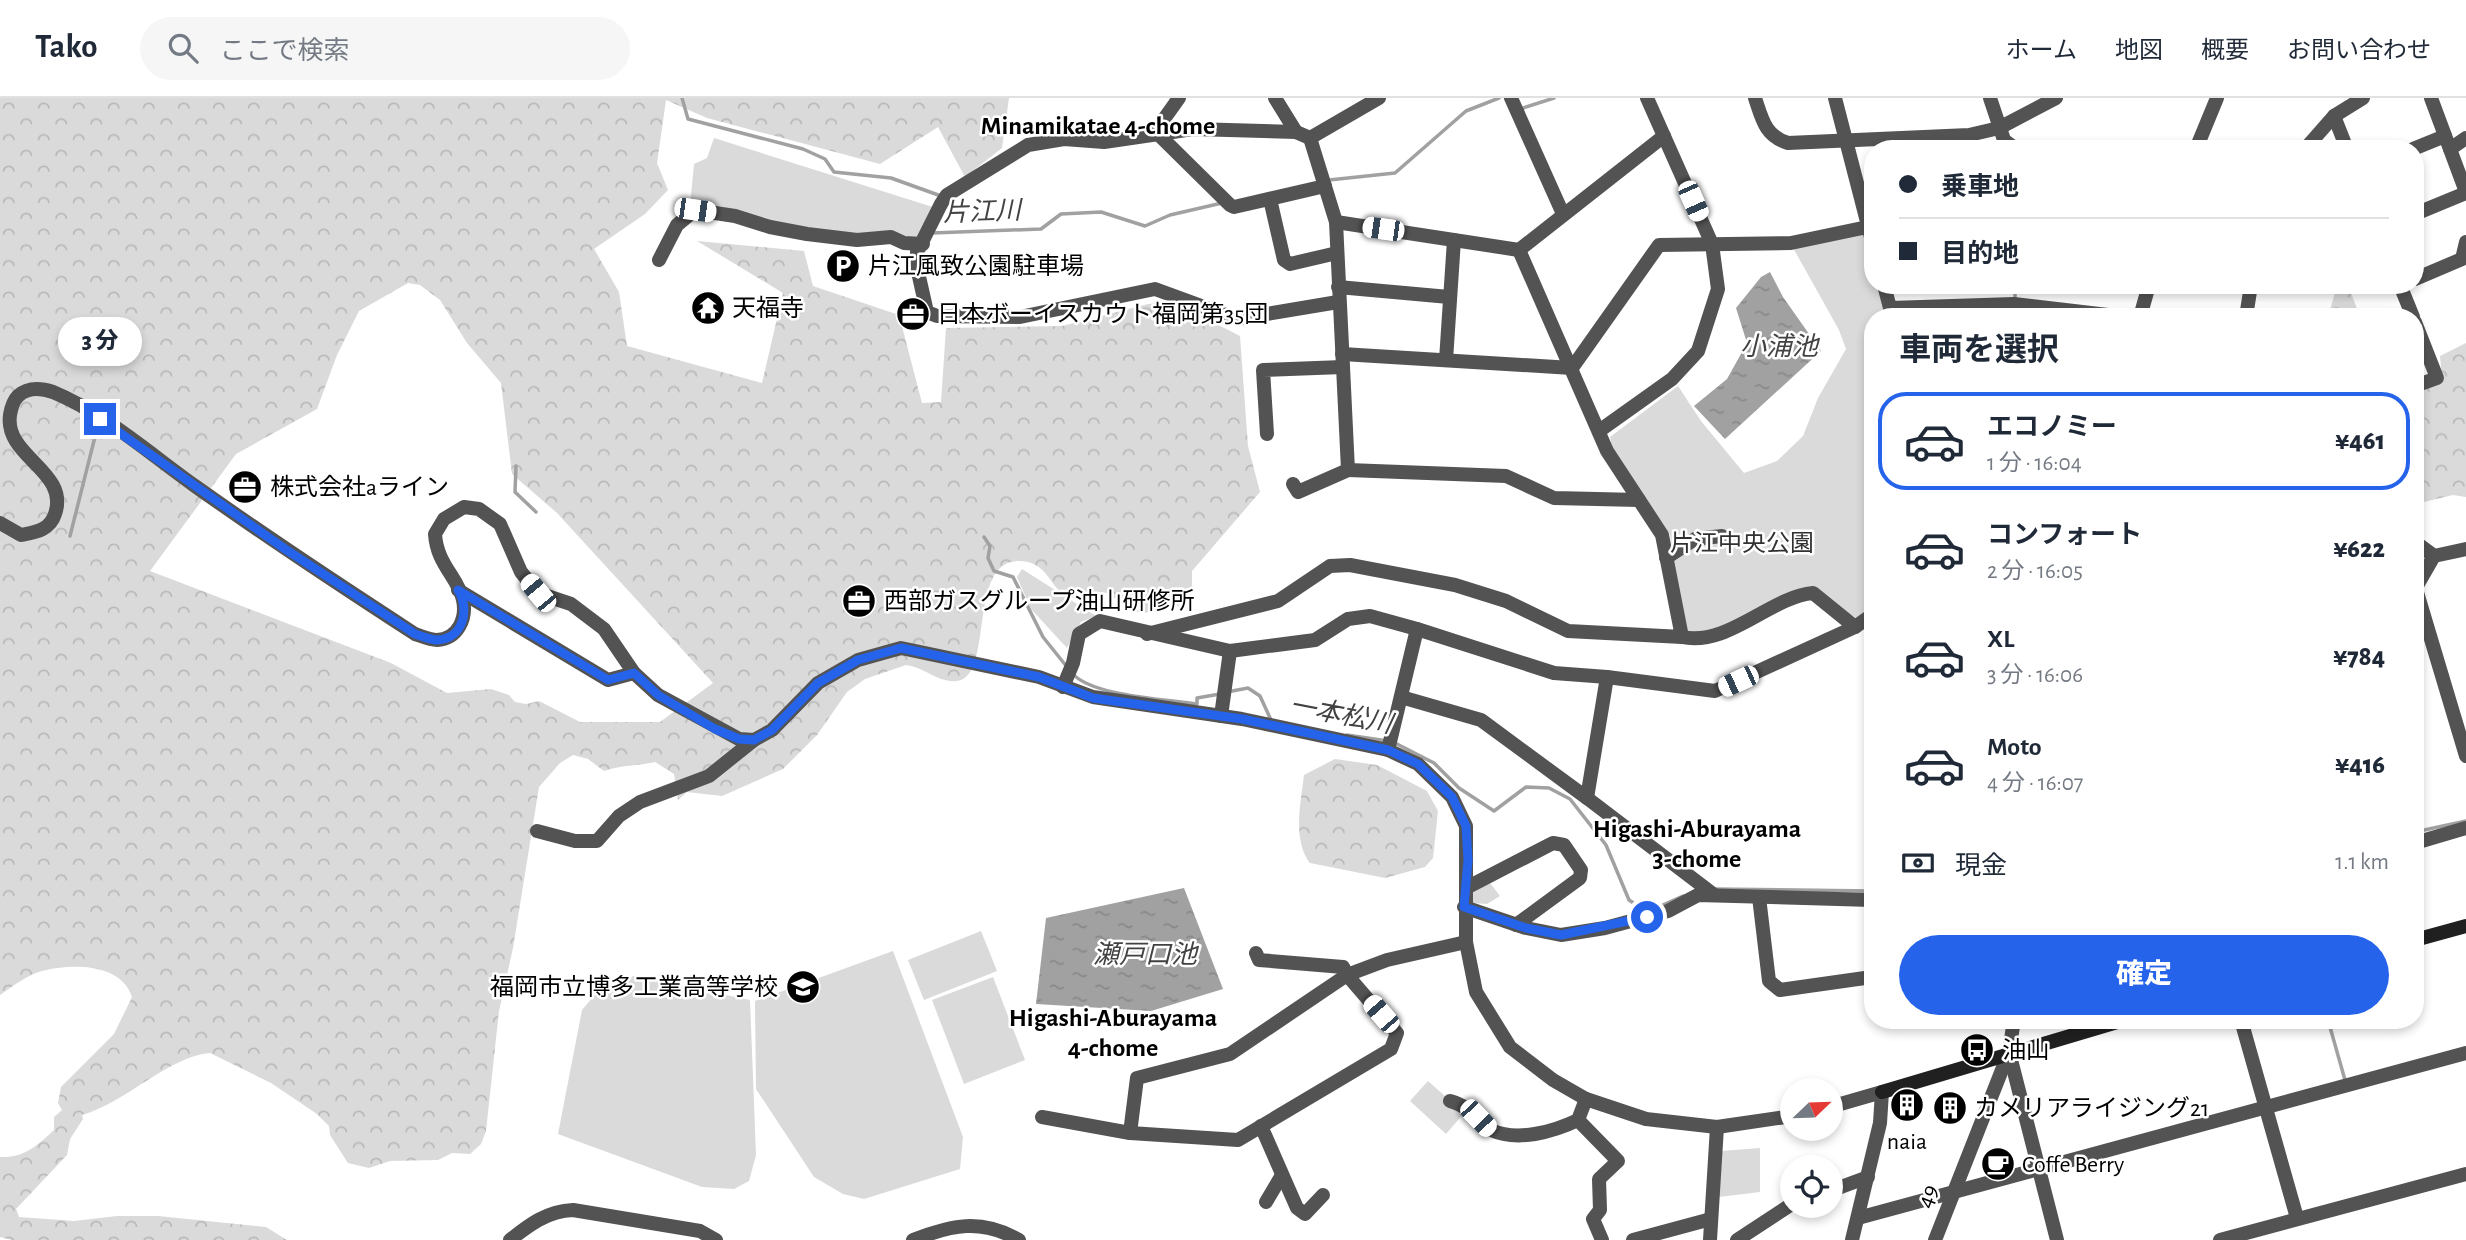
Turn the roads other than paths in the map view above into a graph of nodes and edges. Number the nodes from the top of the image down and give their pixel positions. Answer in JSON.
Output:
{"nodes":[{"id":1,"x":1179,"y":98,"type":"edge"},
{"id":2,"x":1275,"y":98,"type":"edge"},
{"id":3,"x":1379,"y":98,"type":"edge"},
{"id":4,"x":1647,"y":98,"type":"edge"},
{"id":5,"x":1755,"y":98,"type":"edge"},
{"id":6,"x":1835,"y":98,"type":"edge"},
{"id":7,"x":1990,"y":98,"type":"edge"},
{"id":8,"x":2056,"y":98,"type":"edge"},
{"id":9,"x":2217,"y":98,"type":"edge"},
{"id":10,"x":2363,"y":98,"type":"edge"},
{"id":11,"x":2431,"y":98,"type":"edge"},
{"id":12,"x":1515,"y":106,"type":"edge"},
{"id":13,"x":2334,"y":116,"type":"junction"},
{"id":14,"x":1999,"y":128,"type":"junction"},
{"id":15,"x":1158,"y":134,"type":"junction"},
{"id":16,"x":1303,"y":135,"type":"junction"},
{"id":17,"x":1664,"y":136,"type":"junction"},
{"id":18,"x":2466,"y":138,"type":"edge"},
{"id":19,"x":1847,"y":139,"type":"junction"},
{"id":20,"x":2004,"y":140,"type":"edge"},
{"id":21,"x":2200,"y":140,"type":"edge"},
{"id":22,"x":2313,"y":140,"type":"edge"},
{"id":23,"x":2343,"y":140,"type":"edge"},
{"id":24,"x":2448,"y":143,"type":"junction"},
{"id":25,"x":2424,"y":147,"type":"edge"},
{"id":26,"x":1325,"y":186,"type":"junction"},
{"id":27,"x":2466,"y":192,"type":"edge"},
{"id":28,"x":1270,"y":199,"type":"junction"},
{"id":29,"x":1864,"y":203,"type":"edge"},
{"id":30,"x":2424,"y":210,"type":"edge"},
{"id":31,"x":1563,"y":214,"type":"junction"},
{"id":32,"x":1336,"y":222,"type":"junction"},
{"id":33,"x":1864,"y":227,"type":"edge"},
{"id":34,"x":1454,"y":240,"type":"junction"},
{"id":35,"x":2466,"y":242,"type":"edge"},
{"id":36,"x":923,"y":244,"type":"junction"},
{"id":37,"x":1712,"y":244,"type":"junction"},
{"id":38,"x":1518,"y":250,"type":"junction"},
{"id":39,"x":1337,"y":253,"type":"junction"},
{"id":40,"x":659,"y":260,"type":"dead end"},
{"id":41,"x":2424,"y":275,"type":"edge"},
{"id":42,"x":1338,"y":287,"type":"junction"},
{"id":43,"x":1449,"y":297,"type":"junction"},
{"id":44,"x":1339,"y":302,"type":"junction"},
{"id":45,"x":1915,"y":308,"type":"edge"},
{"id":46,"x":2048,"y":308,"type":"edge"},
{"id":47,"x":2424,"y":345,"type":"edge"},
{"id":48,"x":1446,"y":360,"type":"junction"},
{"id":49,"x":1343,"y":361,"type":"junction"},
{"id":50,"x":1572,"y":368,"type":"junction"},
{"id":51,"x":2424,"y":383,"type":"edge"},
{"id":52,"x":1270,"y":429,"type":"dead end"},
{"id":53,"x":1599,"y":431,"type":"junction"},
{"id":54,"x":1348,"y":470,"type":"junction"},
{"id":55,"x":1293,"y":484,"type":"dead end"},
{"id":56,"x":1639,"y":500,"type":"junction"},
{"id":57,"x":0,"y":523,"type":"edge"},
{"id":58,"x":1722,"y":536,"type":"dead end"},
{"id":59,"x":2424,"y":549,"type":"edge"},
{"id":60,"x":2466,"y":549,"type":"edge"},
{"id":61,"x":2434,"y":556,"type":"junction"},
{"id":62,"x":1666,"y":558,"type":"junction"},
{"id":63,"x":2424,"y":574,"type":"edge"},
{"id":64,"x":458,"y":590,"type":"junction"},
{"id":65,"x":2424,"y":616,"type":"edge"},
{"id":66,"x":1864,"y":621,"type":"edge"},
{"id":67,"x":1855,"y":627,"type":"junction"},
{"id":68,"x":1418,"y":629,"type":"junction"},
{"id":69,"x":1147,"y":634,"type":"junction"},
{"id":70,"x":1682,"y":637,"type":"junction"},
{"id":71,"x":1230,"y":651,"type":"junction"},
{"id":72,"x":634,"y":673,"type":"junction"},
{"id":73,"x":1607,"y":677,"type":"junction"},
{"id":74,"x":1065,"y":683,"type":"junction"},
{"id":75,"x":1401,"y":697,"type":"junction"},
{"id":76,"x":1221,"y":716,"type":"junction"},
{"id":77,"x":754,"y":740,"type":"junction"},
{"id":78,"x":1388,"y":750,"type":"junction"},
{"id":79,"x":2466,"y":756,"type":"edge"},
{"id":80,"x":1587,"y":798,"type":"junction"},
{"id":81,"x":2466,"y":828,"type":"edge"},
{"id":82,"x":537,"y":831,"type":"dead end"},
{"id":83,"x":2424,"y":841,"type":"edge"},
{"id":84,"x":1466,"y":888,"type":"junction"},
{"id":85,"x":1708,"y":890,"type":"junction"},
{"id":86,"x":1759,"y":897,"type":"junction"},
{"id":87,"x":1864,"y":900,"type":"edge"},
{"id":88,"x":1464,"y":907,"type":"junction"},
{"id":89,"x":1516,"y":925,"type":"junction"},
{"id":90,"x":2466,"y":926,"type":"edge"},
{"id":91,"x":2424,"y":938,"type":"edge"},
{"id":92,"x":1466,"y":942,"type":"junction"},
{"id":93,"x":1256,"y":953,"type":"dead end"},
{"id":94,"x":1347,"y":975,"type":"junction"},
{"id":95,"x":1864,"y":978,"type":"edge"},
{"id":96,"x":2013,"y":1029,"type":"edge"},
{"id":97,"x":2092,"y":1029,"type":"edge"},
{"id":98,"x":2243,"y":1029,"type":"edge"},
{"id":99,"x":2009,"y":1052,"type":"junction"},
{"id":100,"x":2466,"y":1053,"type":"edge"},
{"id":101,"x":1882,"y":1092,"type":"junction"},
{"id":102,"x":1586,"y":1100,"type":"junction"},
{"id":103,"x":1450,"y":1101,"type":"dead end"},
{"id":104,"x":1843,"y":1103,"type":"edge"},
{"id":105,"x":2265,"y":1107,"type":"junction"},
{"id":106,"x":1042,"y":1117,"type":"dead end"},
{"id":107,"x":1780,"y":1118,"type":"edge"},
{"id":108,"x":1578,"y":1120,"type":"junction"},
{"id":109,"x":1261,"y":1126,"type":"junction"},
{"id":110,"x":1717,"y":1126,"type":"junction"},
{"id":111,"x":1130,"y":1133,"type":"junction"},
{"id":112,"x":2039,"y":1170,"type":"junction"},
{"id":113,"x":2466,"y":1174,"type":"edge"},
{"id":114,"x":1282,"y":1175,"type":"junction"},
{"id":115,"x":1868,"y":1177,"type":"junction"},
{"id":116,"x":1843,"y":1186,"type":"edge"},
{"id":117,"x":1952,"y":1193,"type":"junction"},
{"id":118,"x":1323,"y":1195,"type":"dead end"},
{"id":119,"x":1266,"y":1202,"type":"dead end"},
{"id":120,"x":1780,"y":1212,"type":"edge"},
{"id":121,"x":2297,"y":1218,"type":"junction"},
{"id":122,"x":1711,"y":1219,"type":"junction"},
{"id":123,"x":1858,"y":1219,"type":"junction"},
{"id":124,"x":975,"y":1228,"type":"junction"},
{"id":125,"x":510,"y":1240,"type":"edge"},
{"id":126,"x":716,"y":1240,"type":"edge"},
{"id":127,"x":913,"y":1240,"type":"edge"},
{"id":128,"x":963,"y":1240,"type":"edge"},
{"id":129,"x":1019,"y":1240,"type":"edge"},
{"id":130,"x":1602,"y":1240,"type":"edge"},
{"id":131,"x":1633,"y":1240,"type":"edge"},
{"id":132,"x":1710,"y":1240,"type":"edge"},
{"id":133,"x":1737,"y":1240,"type":"edge"},
{"id":134,"x":1852,"y":1240,"type":"edge"},
{"id":135,"x":1935,"y":1240,"type":"edge"},
{"id":136,"x":2057,"y":1240,"type":"edge"},
{"id":137,"x":2220,"y":1240,"type":"edge"}],
"edges":[{"from":1,"to":15,"type":"street"},
{"from":2,"to":16,"type":"street"},
{"from":3,"to":16,"type":"street"},
{"from":4,"to":17,"type":"street"},
{"from":5,"to":19,"type":"street"},
{"from":6,"to":19,"type":"street"},
{"from":7,"to":14,"type":"street"},
{"from":8,"to":14,"type":"street"},
{"from":9,"to":21,"type":"street"},
{"from":10,"to":13,"type":"street"},
{"from":11,"to":24,"type":"street"},
{"from":12,"to":31,"type":"street"},
{"from":13,"to":22,"type":"street"},
{"from":13,"to":23,"type":"street"},
{"from":14,"to":19,"type":"street"},
{"from":14,"to":20,"type":"street"},
{"from":15,"to":16,"type":"street"},
{"from":15,"to":28,"type":"street"},
{"from":15,"to":36,"type":"street"},
{"from":16,"to":26,"type":"street"},
{"from":17,"to":31,"type":"street"},
{"from":17,"to":37,"type":"street"},
{"from":18,"to":24,"type":"street"},
{"from":19,"to":29,"type":"street"},
{"from":24,"to":25,"type":"street"},
{"from":24,"to":27,"type":"street"},
{"from":26,"to":28,"type":"street"},
{"from":26,"to":32,"type":"street"},
{"from":27,"to":30,"type":"street"},
{"from":28,"to":39,"type":"street"},
{"from":31,"to":38,"type":"street"},
{"from":32,"to":34,"type":"street"},
{"from":32,"to":39,"type":"street"},
{"from":33,"to":37,"type":"street"},
{"from":34,"to":38,"type":"street"},
{"from":34,"to":43,"type":"street"},
{"from":35,"to":41,"type":"street"},
{"from":36,"to":40,"type":"street"},
{"from":36,"to":44,"type":"street"},
{"from":37,"to":50,"type":"street"},
{"from":37,"to":53,"type":"street"},
{"from":38,"to":50,"type":"street"},
{"from":39,"to":42,"type":"street"},
{"from":42,"to":43,"type":"street"},
{"from":42,"to":44,"type":"street"},
{"from":43,"to":48,"type":"street"},
{"from":44,"to":49,"type":"street"},
{"from":45,"to":46,"type":"street"},
{"from":47,"to":51,"type":"street"},
{"from":48,"to":49,"type":"street"},
{"from":48,"to":50,"type":"street"},
{"from":49,"to":52,"type":"street"},
{"from":49,"to":54,"type":"street"},
{"from":50,"to":53,"type":"street"},
{"from":53,"to":56,"type":"street"},
{"from":54,"to":55,"type":"street"},
{"from":54,"to":56,"type":"street"},
{"from":56,"to":62,"type":"street"},
{"from":57,"to":64,"type":"street"},
{"from":58,"to":62,"type":"street"},
{"from":59,"to":61,"type":"street"},
{"from":60,"to":61,"type":"street"},
{"from":61,"to":63,"type":"street"},
{"from":62,"to":70,"type":"street"},
{"from":64,"to":72,"type":"street"},
{"from":64,"to":72,"type":"street"},
{"from":65,"to":79,"type":"street"},
{"from":66,"to":67,"type":"street"},
{"from":67,"to":70,"type":"street"},
{"from":67,"to":73,"type":"street"},
{"from":68,"to":71,"type":"street"},
{"from":68,"to":73,"type":"street"},
{"from":68,"to":75,"type":"street"},
{"from":69,"to":70,"type":"street"},
{"from":69,"to":71,"type":"street"},
{"from":69,"to":74,"type":"street"},
{"from":71,"to":76,"type":"street"},
{"from":72,"to":77,"type":"street"},
{"from":73,"to":80,"type":"street"},
{"from":74,"to":76,"type":"street"},
{"from":74,"to":77,"type":"street"},
{"from":75,"to":78,"type":"street"},
{"from":75,"to":80,"type":"street"},
{"from":76,"to":78,"type":"street"},
{"from":77,"to":82,"type":"street"},
{"from":78,"to":84,"type":"street"},
{"from":80,"to":85,"type":"street"},
{"from":81,"to":83,"type":"street"},
{"from":84,"to":88,"type":"street"},
{"from":84,"to":89,"type":"street"},
{"from":85,"to":86,"type":"street"},
{"from":85,"to":89,"type":"street"},
{"from":86,"to":87,"type":"street"},
{"from":86,"to":95,"type":"street"},
{"from":88,"to":89,"type":"street"},
{"from":88,"to":92,"type":"street"},
{"from":90,"to":91,"type":"main road"},
{"from":92,"to":94,"type":"street"},
{"from":92,"to":102,"type":"street"},
{"from":93,"to":94,"type":"street"},
{"from":94,"to":109,"type":"street"},
{"from":94,"to":111,"type":"street"},
{"from":96,"to":99,"type":"street"},
{"from":97,"to":99,"type":"main road"},
{"from":98,"to":105,"type":"street"},
{"from":99,"to":101,"type":"main road"},
{"from":99,"to":112,"type":"street"},
{"from":99,"to":117,"type":"street","name":"49","number":"49"},
{"from":100,"to":105,"type":"street"},
{"from":101,"to":104,"type":"street"},
{"from":101,"to":115,"type":"street"},
{"from":102,"to":108,"type":"street"},
{"from":102,"to":110,"type":"street"},
{"from":103,"to":108,"type":"street"},
{"from":105,"to":112,"type":"street"},
{"from":105,"to":121,"type":"street"},
{"from":106,"to":111,"type":"street"},
{"from":107,"to":110,"type":"street"},
{"from":108,"to":130,"type":"street"},
{"from":109,"to":111,"type":"street"},
{"from":109,"to":114,"type":"street"},
{"from":110,"to":122,"type":"street"},
{"from":112,"to":117,"type":"street"},
{"from":112,"to":136,"type":"street"},
{"from":113,"to":121,"type":"street"},
{"from":114,"to":118,"type":"street"},
{"from":114,"to":119,"type":"street"},
{"from":115,"to":116,"type":"street"},
{"from":115,"to":123,"type":"street"},
{"from":117,"to":123,"type":"street"},
{"from":117,"to":135,"type":"street","name":"49","number":"49"},
{"from":120,"to":133,"type":"street"},
{"from":121,"to":137,"type":"street"},
{"from":122,"to":131,"type":"street"},
{"from":122,"to":132,"type":"street"},
{"from":123,"to":134,"type":"street"},
{"from":124,"to":127,"type":"street"},
{"from":124,"to":128,"type":"street"},
{"from":124,"to":129,"type":"street"},
{"from":125,"to":126,"type":"street"}]}
